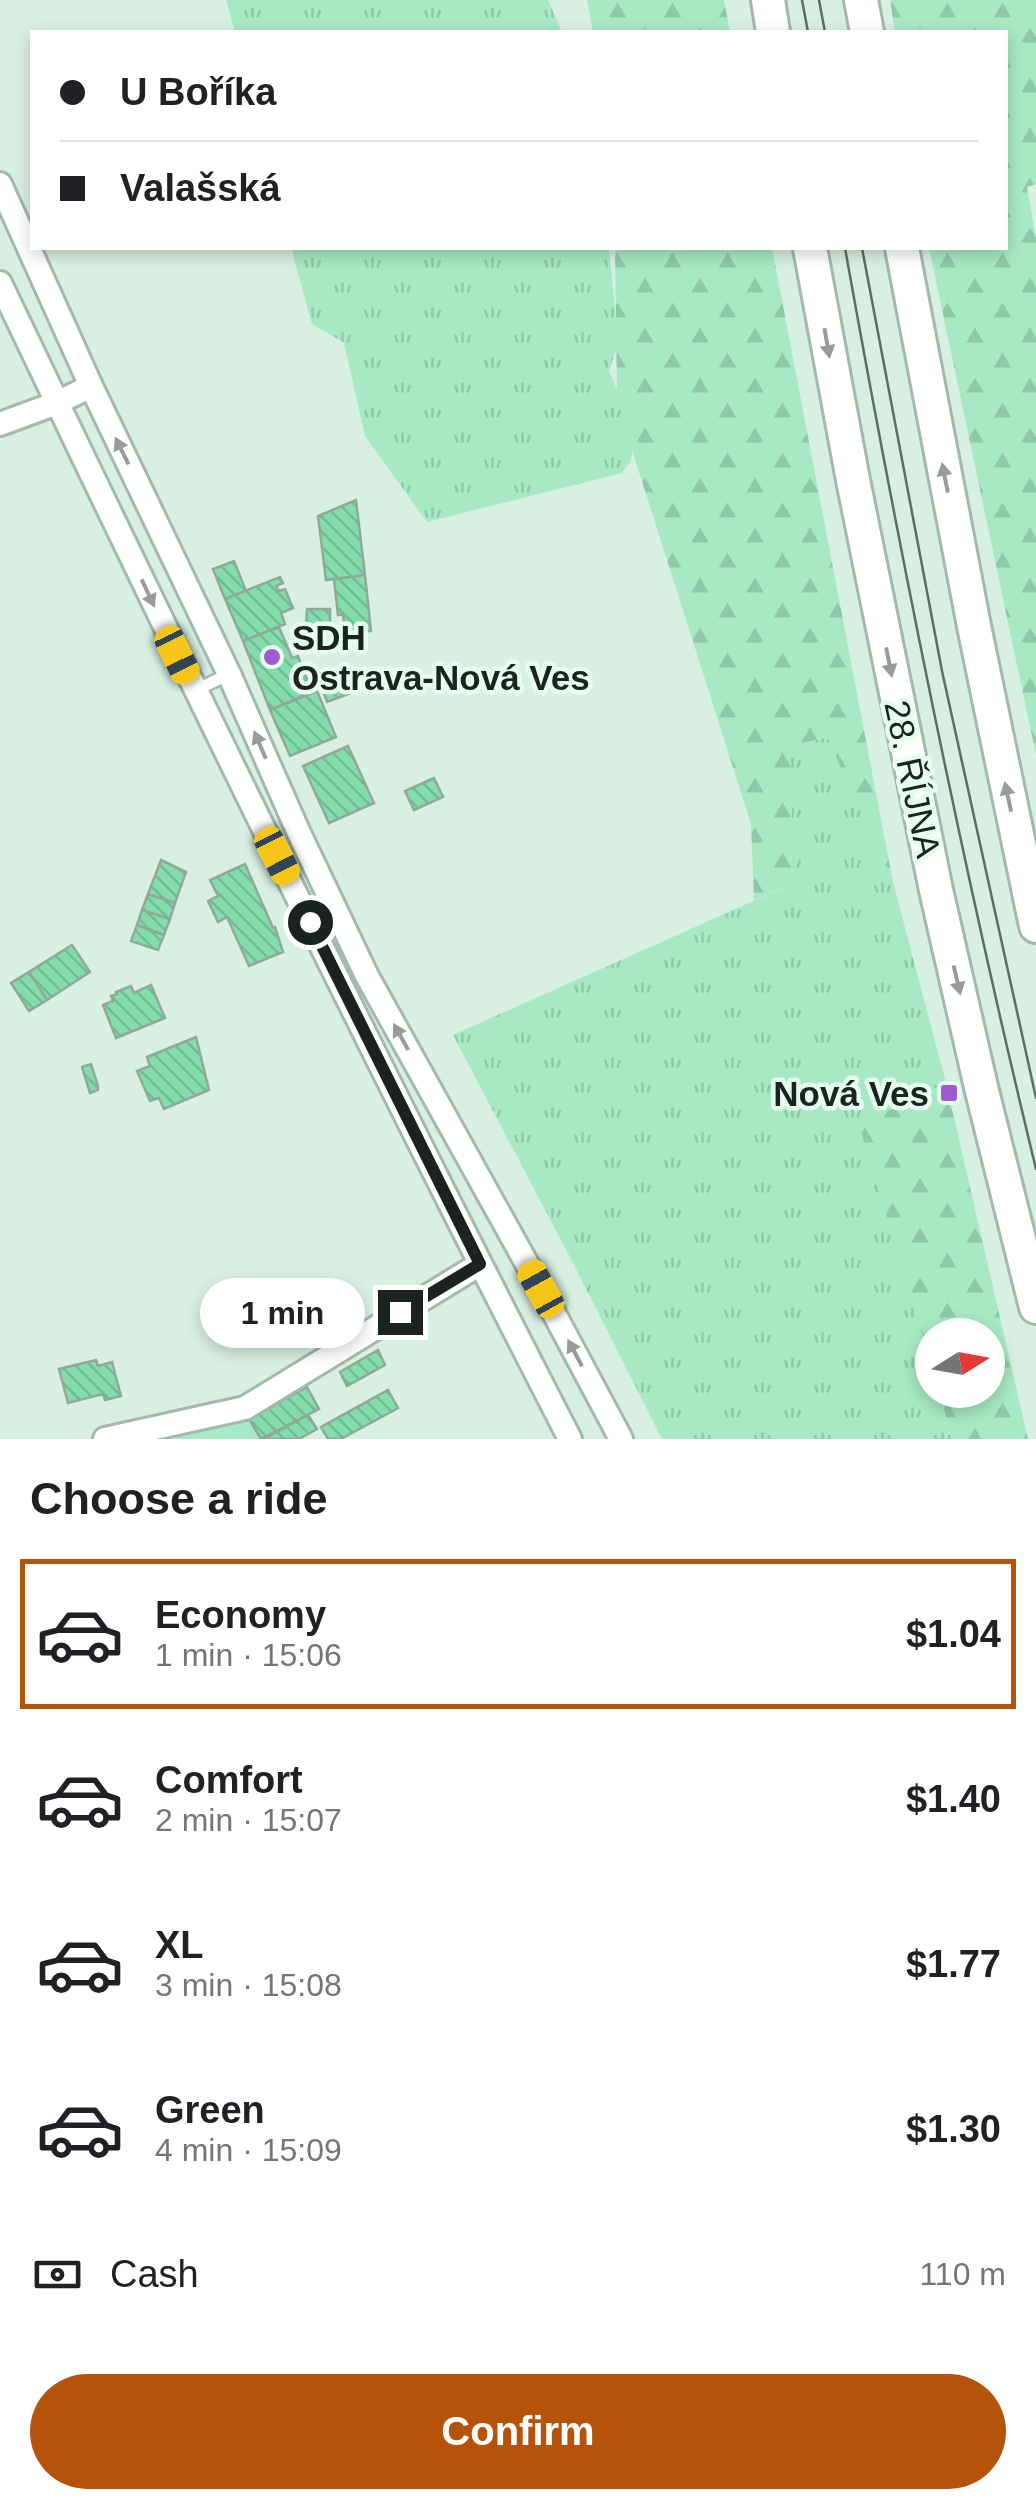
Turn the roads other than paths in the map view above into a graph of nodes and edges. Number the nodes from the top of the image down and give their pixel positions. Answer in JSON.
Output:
{"nodes":[{"id":1,"x":768,"y":0,"type":"edge"},
{"id":2,"x":861,"y":0,"type":"edge"},
{"id":3,"x":773,"y":30,"type":"edge"},
{"id":4,"x":866,"y":30,"type":"edge"},
{"id":5,"x":0,"y":184,"type":"edge"},
{"id":6,"x":810,"y":250,"type":"edge"},
{"id":7,"x":902,"y":250,"type":"edge"},
{"id":8,"x":0,"y":284,"type":"edge"},
{"id":9,"x":91,"y":386,"type":"junction"},
{"id":10,"x":57,"y":404,"type":"junction"},
{"id":11,"x":0,"y":424,"type":"edge"},
{"id":12,"x":230,"y":674,"type":"junction"},
{"id":13,"x":194,"y":691,"type":"junction"},
{"id":14,"x":1036,"y":926,"type":"edge"},
{"id":15,"x":429,"y":1086,"type":"junction"},
{"id":16,"x":398,"y":1102,"type":"junction"},
{"id":17,"x":480,"y":1264,"type":"junction"},
{"id":18,"x":1036,"y":1307,"type":"edge"},
{"id":19,"x":105,"y":1439,"type":"edge"},
{"id":20,"x":570,"y":1439,"type":"edge"},
{"id":21,"x":620,"y":1439,"type":"edge"}],
"edges":[{"from":1,"to":3,"type":"main road"},
{"from":2,"to":4,"type":"main road"},
{"from":5,"to":9,"type":"street"},
{"from":6,"to":18,"type":"main road","name":"28. ŘÍJNA","one_way":true},
{"from":14,"to":7,"type":"main road","one_way":true},
{"from":8,"to":10,"type":"street"},
{"from":9,"to":10,"type":"street"},
{"from":12,"to":9,"type":"street","one_way":true},
{"from":10,"to":11,"type":"street"},
{"from":10,"to":13,"type":"street","one_way":true},
{"from":12,"to":13,"type":"lane"},
{"from":15,"to":12,"type":"street","one_way":true},
{"from":13,"to":16,"type":"street"},
{"from":15,"to":16,"type":"street"},
{"from":21,"to":15,"type":"street","one_way":true},
{"from":16,"to":17,"type":"street"},
{"from":17,"to":19,"type":"street"},
{"from":17,"to":20,"type":"street"}]}
